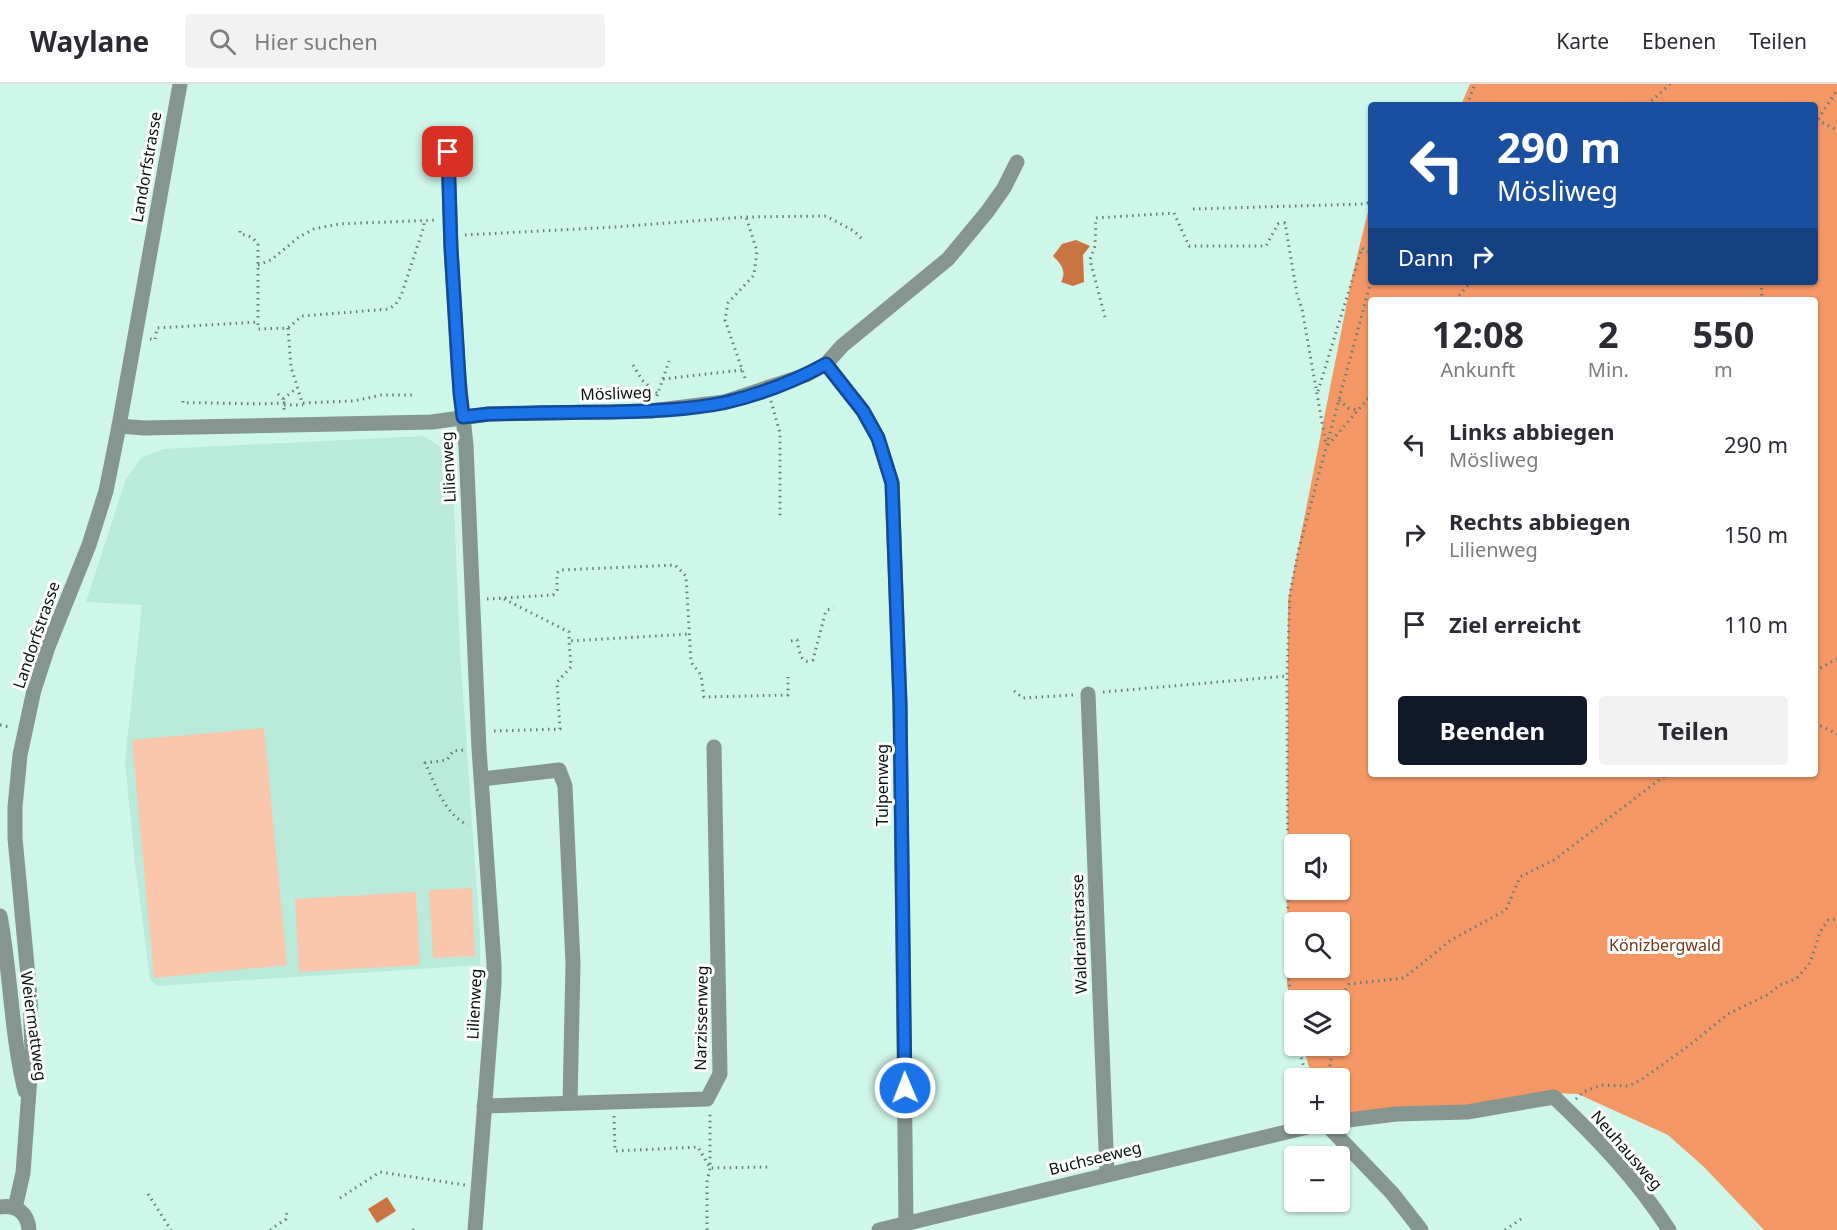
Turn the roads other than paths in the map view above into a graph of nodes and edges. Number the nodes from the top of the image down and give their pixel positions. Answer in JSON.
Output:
{"nodes":[{"id":1,"x":180,"y":84,"type":"edge"},
{"id":2,"x":448,"y":152,"type":"dead end"},
{"id":3,"x":1017,"y":162,"type":"dead end"},
{"id":4,"x":826,"y":364,"type":"junction"},
{"id":5,"x":463,"y":417,"type":"junction"},
{"id":6,"x":119,"y":426,"type":"junction"},
{"id":7,"x":1088,"y":694,"type":"road end"},
{"id":8,"x":714,"y":747,"type":"dead end"},
{"id":9,"x":482,"y":779,"type":"junction"},
{"id":10,"x":0,"y":916,"type":"edge"},
{"id":11,"x":570,"y":1103,"type":"junction"},
{"id":12,"x":28,"y":1106,"type":"junction"},
{"id":13,"x":484,"y":1106,"type":"junction"},
{"id":14,"x":1350,"y":1120,"type":"edge"},
{"id":15,"x":1284,"y":1132,"type":"edge"},
{"id":16,"x":1336,"y":1134,"type":"edge"},
{"id":17,"x":1107,"y":1174,"type":"junction"},
{"id":18,"x":8,"y":1207,"type":"edge"},
{"id":19,"x":906,"y":1224,"type":"junction"},
{"id":20,"x":29,"y":1230,"type":"edge"},
{"id":21,"x":475,"y":1230,"type":"edge"},
{"id":22,"x":879,"y":1230,"type":"edge"},
{"id":23,"x":1421,"y":1230,"type":"edge"},
{"id":24,"x":1669,"y":1230,"type":"edge"}],
"edges":[{"from":1,"to":6,"type":"street","name":"Landorfstrasse"},
{"from":2,"to":5,"type":"street","name":"Lilienweg"},
{"from":3,"to":4,"type":"street","name":"Mösliweg"},
{"from":4,"to":5,"type":"street","name":"Mösliweg"},
{"from":4,"to":19,"type":"street","name":"Tulpenweg"},
{"from":5,"to":6,"type":"street","name":"Mösliweg"},
{"from":5,"to":9,"type":"street","name":"Lilienweg"},
{"from":6,"to":12,"type":"street","name":"Landorfstrasse"},
{"from":7,"to":17,"type":"street","name":"Waldrainstrasse"},
{"from":8,"to":11,"type":"street","name":"Narzissenweg"},
{"from":9,"to":11,"type":"street"},
{"from":9,"to":13,"type":"street","name":"Lilienweg"},
{"from":10,"to":12,"type":"street","name":"Weiermattweg"},
{"from":11,"to":13,"type":"street"},
{"from":12,"to":18,"type":"street","name":"Landorfstrasse"},
{"from":13,"to":21,"type":"street","name":"Lilienweg"},
{"from":14,"to":24,"type":"street","name":"Neuhausweg"},
{"from":15,"to":17,"type":"street","name":"Buchseeweg"},
{"from":16,"to":23,"type":"street"},
{"from":17,"to":19,"type":"street","name":"Buchseeweg"},
{"from":18,"to":20,"type":"street","name":"Landorfstrasse"},
{"from":19,"to":22,"type":"street","name":"Buchseeweg"}]}
